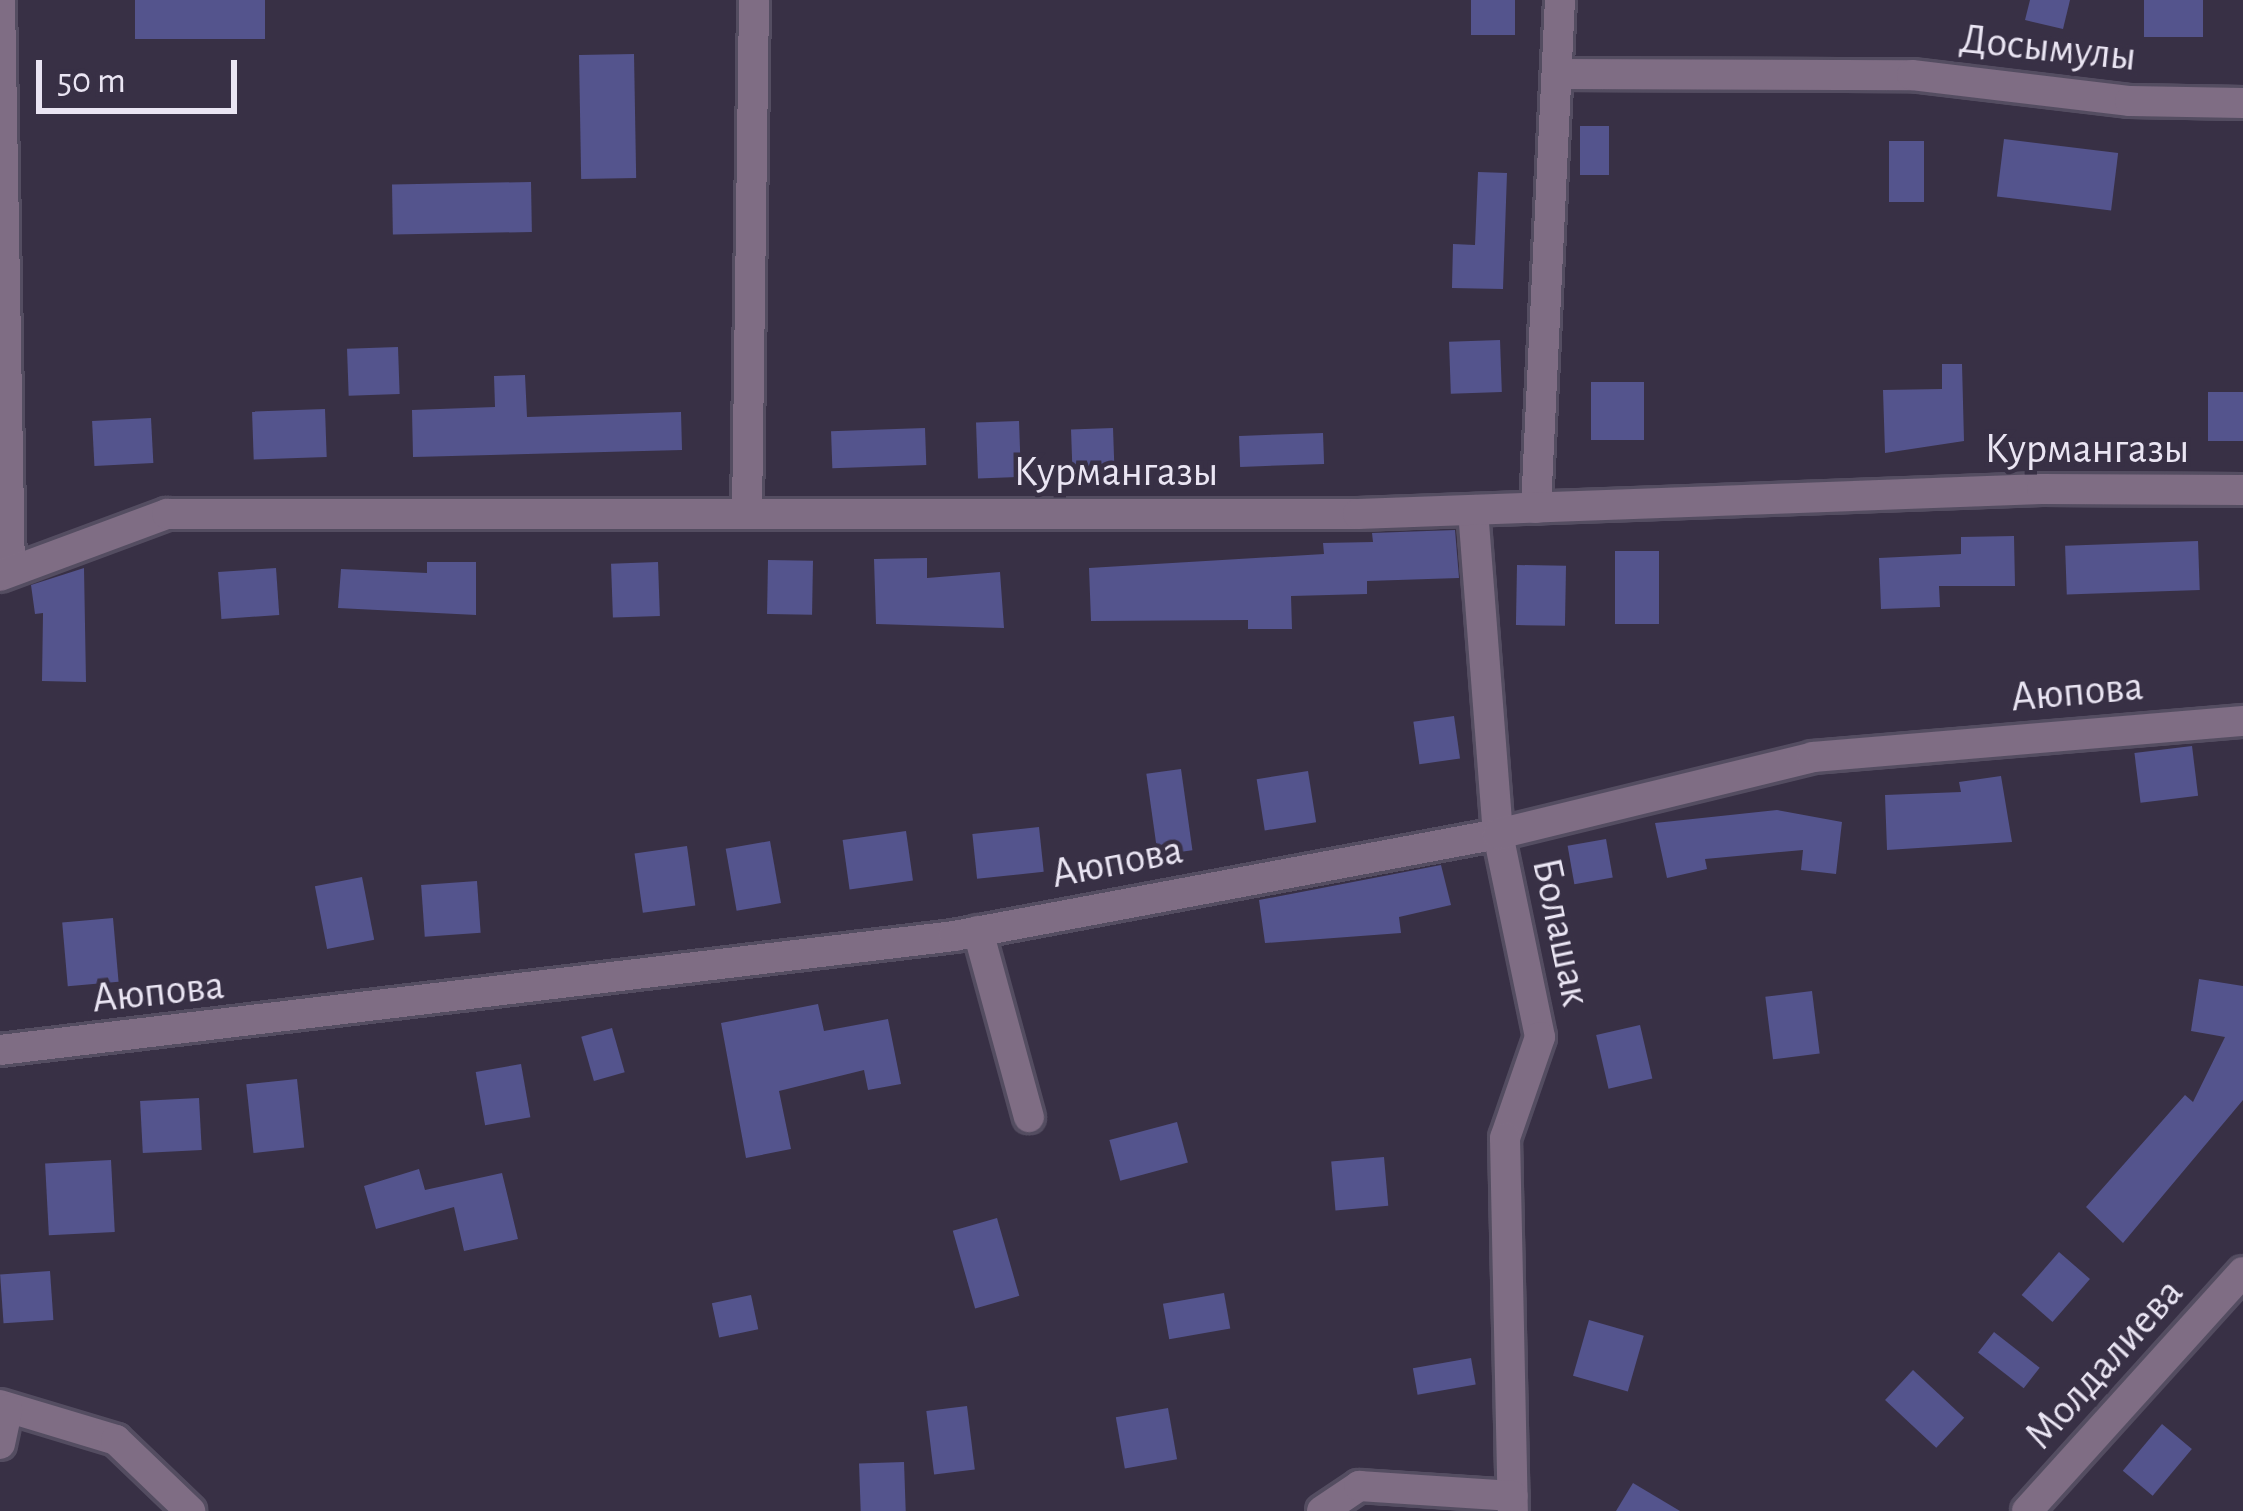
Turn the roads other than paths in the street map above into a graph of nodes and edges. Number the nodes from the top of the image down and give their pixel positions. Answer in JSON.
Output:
{"nodes":[{"id":1,"x":1,"y":0,"type":"edge"},
{"id":2,"x":754,"y":0,"type":"edge"},
{"id":3,"x":1560,"y":0,"type":"edge"},
{"id":4,"x":1557,"y":74,"type":"junction"},
{"id":5,"x":2243,"y":103,"type":"edge"},
{"id":6,"x":3,"y":344,"type":"edge"},
{"id":7,"x":2243,"y":490,"type":"edge"},
{"id":8,"x":1536,"y":508,"type":"junction"},
{"id":9,"x":1473,"y":510,"type":"junction"},
{"id":10,"x":747,"y":514,"type":"junction"},
{"id":11,"x":5,"y":574,"type":"edge"},
{"id":12,"x":2243,"y":721,"type":"edge"},
{"id":13,"x":1498,"y":834,"type":"junction"},
{"id":14,"x":978,"y":931,"type":"junction"},
{"id":15,"x":0,"y":1050,"type":"edge"},
{"id":16,"x":1029,"y":1117,"type":"dead end"},
{"id":17,"x":2243,"y":1272,"type":"edge"},
{"id":18,"x":4,"y":1407,"type":"edge"},
{"id":19,"x":0,"y":1444,"type":"edge"},
{"id":20,"x":1513,"y":1504,"type":"edge"},
{"id":21,"x":190,"y":1511,"type":"edge"},
{"id":22,"x":1322,"y":1511,"type":"edge"},
{"id":23,"x":2027,"y":1511,"type":"edge"}],
"edges":[{"from":1,"to":6,"type":"street"},
{"from":2,"to":10,"type":"street"},
{"from":3,"to":4,"type":"street"},
{"from":4,"to":5,"type":"street","name":"Досымулы"},
{"from":4,"to":8,"type":"street"},
{"from":6,"to":11,"type":"street"},
{"from":7,"to":8,"type":"street","name":"Курмангазы"},
{"from":8,"to":9,"type":"street","name":"Курмангазы"},
{"from":9,"to":10,"type":"street","name":"Курмангазы"},
{"from":9,"to":13,"type":"street","name":"Болашак"},
{"from":10,"to":11,"type":"street","name":"Курмангазы"},
{"from":12,"to":13,"type":"street","name":"Аюпова"},
{"from":13,"to":14,"type":"street","name":"Аюпова"},
{"from":13,"to":20,"type":"street","name":"Болашак"},
{"from":14,"to":15,"type":"street","name":"Аюпова"},
{"from":14,"to":16,"type":"street"},
{"from":17,"to":23,"type":"street","name":"Молдалиева"},
{"from":18,"to":19,"type":"street"},
{"from":18,"to":21,"type":"street"},
{"from":20,"to":22,"type":"street"}]}
